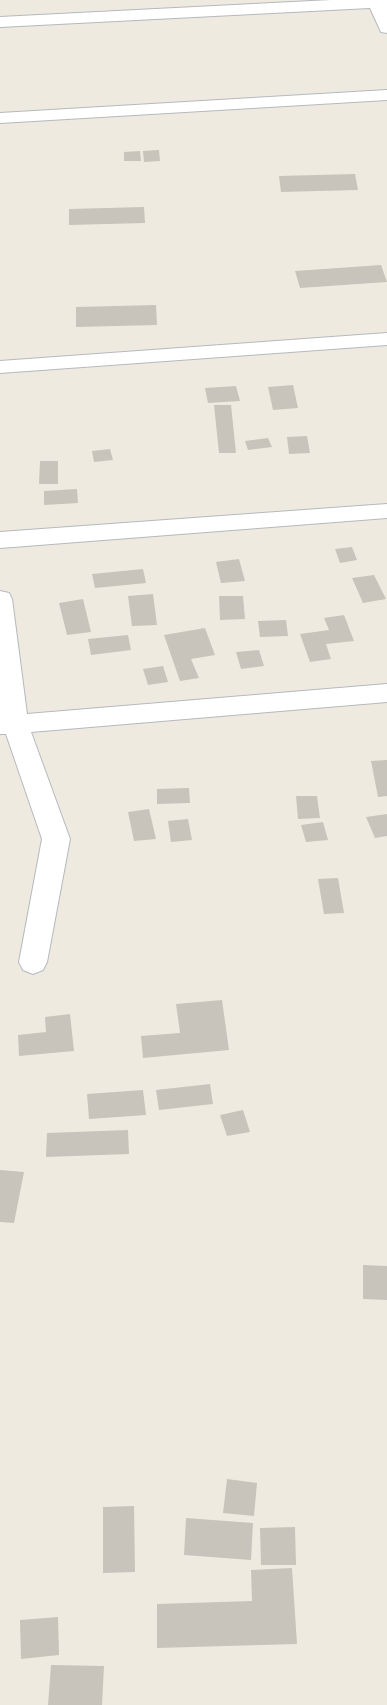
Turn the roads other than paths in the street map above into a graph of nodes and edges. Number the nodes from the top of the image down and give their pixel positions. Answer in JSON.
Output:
{"nodes":[{"id":1,"x":379,"y":1,"type":"edge"},
{"id":2,"x":0,"y":22,"type":"edge"},
{"id":3,"x":387,"y":28,"type":"edge"},
{"id":4,"x":387,"y":95,"type":"edge"},
{"id":5,"x":0,"y":118,"type":"edge"},
{"id":6,"x":387,"y":339,"type":"edge"},
{"id":7,"x":0,"y":367,"type":"edge"},
{"id":8,"x":387,"y":511,"type":"edge"},
{"id":9,"x":0,"y":540,"type":"edge"},
{"id":10,"x":0,"y":598,"type":"edge"},
{"id":11,"x":387,"y":693,"type":"edge"},
{"id":12,"x":7,"y":724,"type":"edge"},
{"id":13,"x":33,"y":962,"type":"dead end"}],
"edges":[{"from":1,"to":2,"type":"street"},
{"from":1,"to":3,"type":"street"},
{"from":4,"to":5,"type":"street"},
{"from":6,"to":7,"type":"street"},
{"from":8,"to":9,"type":"street"},
{"from":10,"to":12,"type":"street"},
{"from":11,"to":12,"type":"street"},
{"from":12,"to":13,"type":"street"}]}
